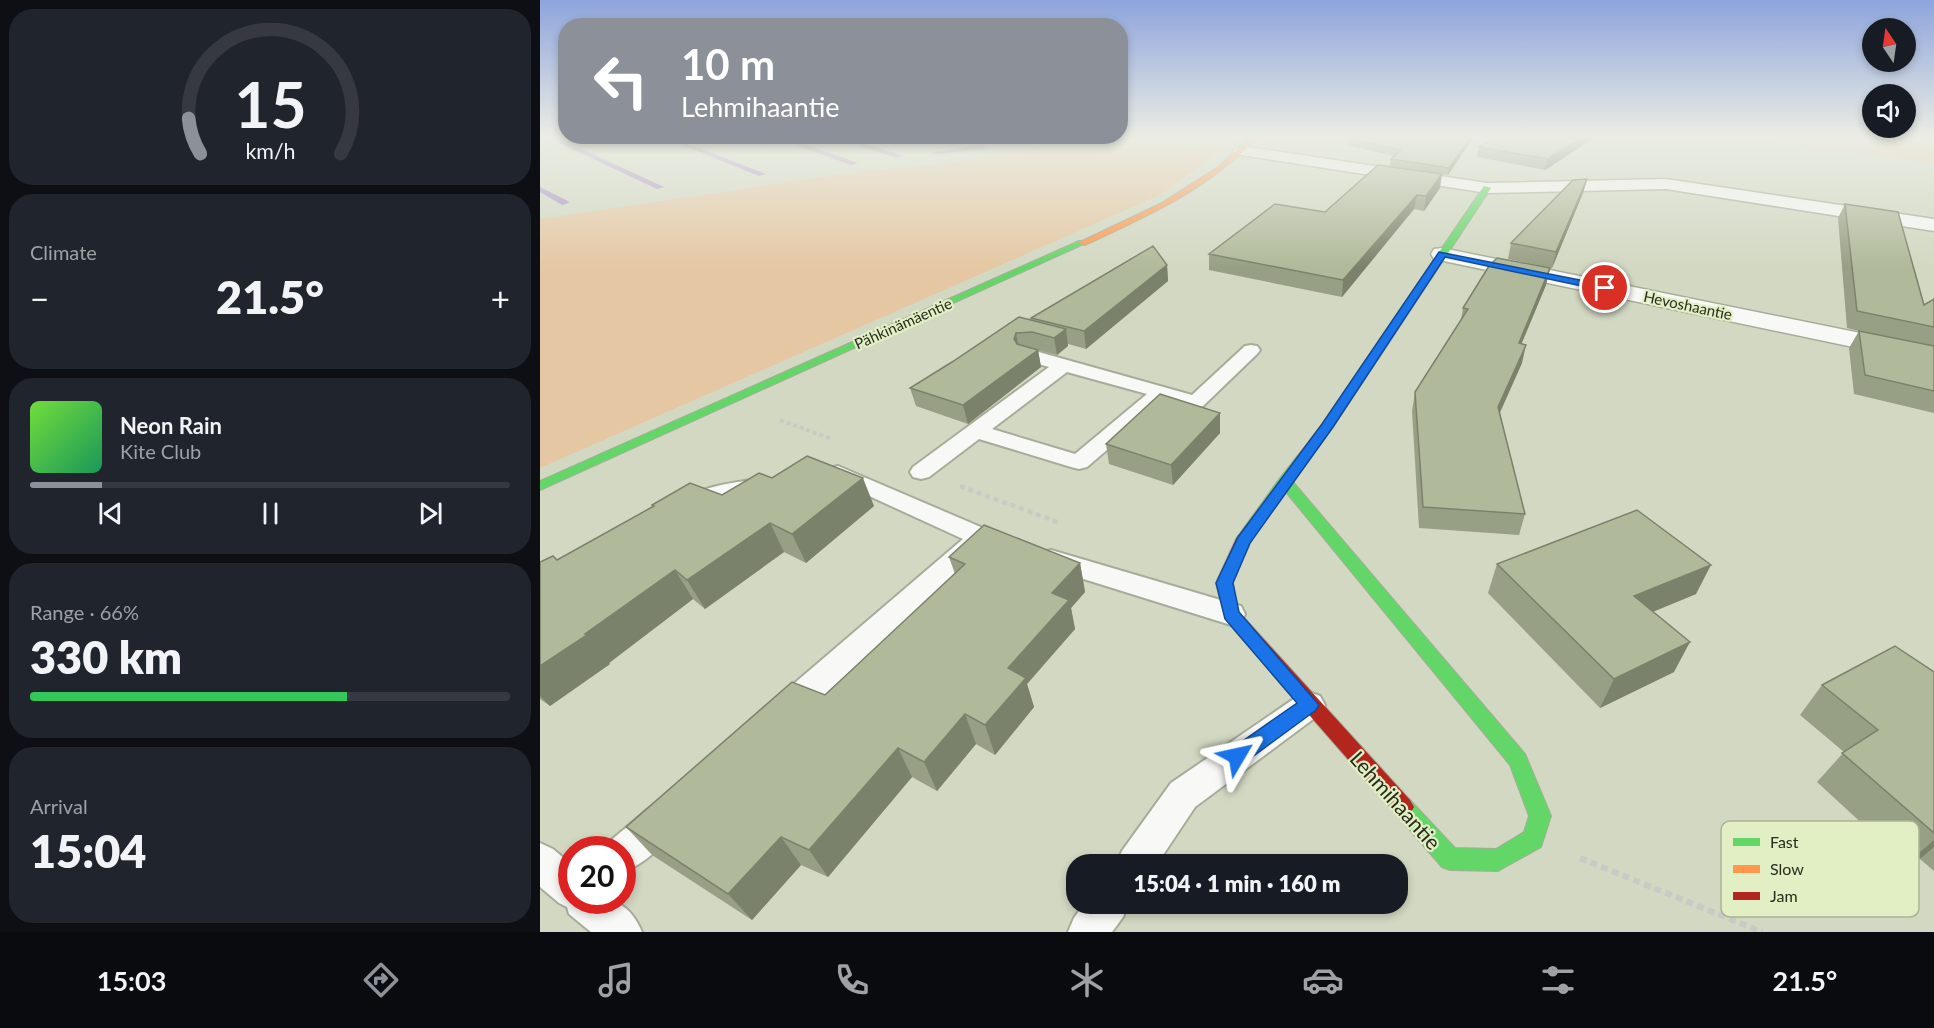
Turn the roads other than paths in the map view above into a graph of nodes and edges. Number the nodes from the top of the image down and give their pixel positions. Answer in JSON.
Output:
{"nodes":[{"id":1,"x":1198,"y":181,"type":"edge"},
{"id":2,"x":1444,"y":181,"type":"edge"},
{"id":3,"x":1487,"y":188,"type":"junction"},
{"id":4,"x":1934,"y":225,"type":"edge"},
{"id":5,"x":1442,"y":254,"type":"junction"},
{"id":6,"x":1251,"y":350,"type":"dead end"},
{"id":7,"x":1028,"y":355,"type":"edge"},
{"id":8,"x":1934,"y":356,"type":"edge"},
{"id":9,"x":1064,"y":365,"type":"junction"},
{"id":10,"x":1162,"y":392,"type":"junction"},
{"id":11,"x":975,"y":431,"type":"junction"},
{"id":12,"x":921,"y":472,"type":"road end"},
{"id":13,"x":811,"y":475,"type":"edge"},
{"id":14,"x":1285,"y":481,"type":"junction"},
{"id":15,"x":778,"y":482,"type":"edge"},
{"id":16,"x":540,"y":486,"type":"edge"},
{"id":17,"x":672,"y":517,"type":"edge"},
{"id":18,"x":981,"y":537,"type":"junction"},
{"id":19,"x":1231,"y":614,"type":"junction"},
{"id":20,"x":1309,"y":705,"type":"junction"},
{"id":21,"x":766,"y":728,"type":"edge"},
{"id":22,"x":685,"y":799,"type":"edge"},
{"id":23,"x":636,"y":843,"type":"edge"},
{"id":24,"x":1143,"y":854,"type":"edge"},
{"id":25,"x":540,"y":862,"type":"edge"},
{"id":26,"x":558,"y":878,"type":"edge"},
{"id":27,"x":601,"y":914,"type":"edge"},
{"id":28,"x":1101,"y":914,"type":"edge"},
{"id":29,"x":622,"y":932,"type":"edge"},
{"id":30,"x":1089,"y":932,"type":"edge"}],
"edges":[{"from":1,"to":16,"type":"street","name":"Pähkinämäentie"},
{"from":2,"to":3,"type":"street"},
{"from":3,"to":4,"type":"street"},
{"from":3,"to":5,"type":"street","name":"Lehmihaantie"},
{"from":5,"to":8,"type":"street","name":"Hevoshaantie"},
{"from":5,"to":14,"type":"street","name":"Lehmihaantie"},
{"from":6,"to":10,"type":"lane"},
{"from":7,"to":9,"type":"lane"},
{"from":9,"to":10,"type":"lane"},
{"from":9,"to":11,"type":"lane"},
{"from":10,"to":11,"type":"lane"},
{"from":11,"to":12,"type":"lane"},
{"from":13,"to":18,"type":"lane"},
{"from":14,"to":19,"type":"street","name":"Lehmihaantie"},
{"from":14,"to":20,"type":"street","name":"Lehmihaantie"},
{"from":15,"to":17,"type":"lane"},
{"from":18,"to":19,"type":"lane"},
{"from":18,"to":21,"type":"lane"},
{"from":19,"to":20,"type":"street","name":"Lehmihaantie"},
{"from":20,"to":24,"type":"lane"},
{"from":22,"to":23,"type":"lane"},
{"from":25,"to":26,"type":"lane"},
{"from":27,"to":29,"type":"lane"},
{"from":28,"to":30,"type":"lane"}]}
